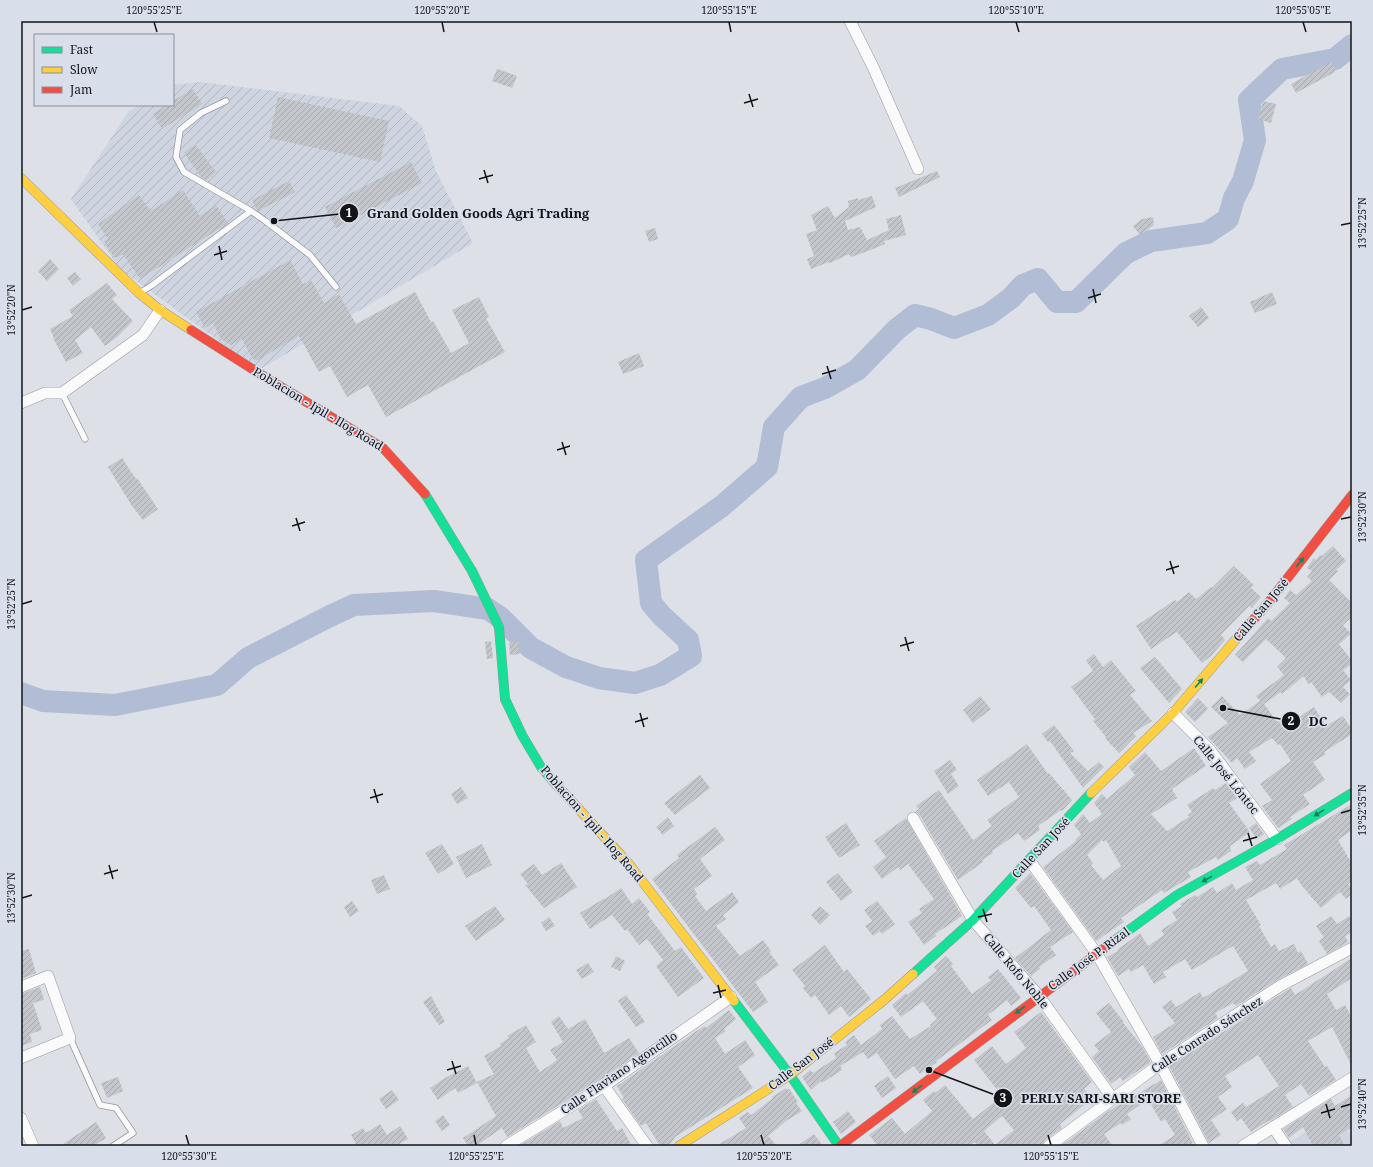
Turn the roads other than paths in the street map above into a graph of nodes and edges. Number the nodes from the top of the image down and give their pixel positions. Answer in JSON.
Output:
{"nodes":[{"id":1,"x":850,"y":21,"type":"edge"},
{"id":2,"x":226,"y":101,"type":"dead end"},
{"id":3,"x":918,"y":169,"type":"dead end"},
{"id":4,"x":21,"y":178,"type":"edge"},
{"id":5,"x":251,"y":211,"type":"junction"},
{"id":6,"x":336,"y":287,"type":"dead end"},
{"id":7,"x":139,"y":292,"type":"junction"},
{"id":8,"x":160,"y":310,"type":"junction"},
{"id":9,"x":62,"y":393,"type":"junction"},
{"id":10,"x":21,"y":403,"type":"edge"},
{"id":11,"x":85,"y":439,"type":"dead end"},
{"id":12,"x":1352,"y":495,"type":"edge"},
{"id":13,"x":1173,"y":713,"type":"junction"},
{"id":14,"x":1352,"y":793,"type":"edge"},
{"id":15,"x":913,"y":818,"type":"dead end"},
{"id":16,"x":1277,"y":839,"type":"junction"},
{"id":17,"x":1030,"y":860,"type":"junction"},
{"id":18,"x":973,"y":920,"type":"junction"},
{"id":19,"x":1352,"y":948,"type":"edge"},
{"id":20,"x":1097,"y":954,"type":"junction"},
{"id":21,"x":21,"y":987,"type":"edge"},
{"id":22,"x":1039,"y":996,"type":"junction"},
{"id":23,"x":731,"y":997,"type":"junction"},
{"id":24,"x":70,"y":1038,"type":"junction"},
{"id":25,"x":21,"y":1058,"type":"edge"},
{"id":26,"x":1160,"y":1064,"type":"junction"},
{"id":27,"x":790,"y":1075,"type":"junction"},
{"id":28,"x":1352,"y":1078,"type":"edge"},
{"id":29,"x":604,"y":1086,"type":"junction"},
{"id":30,"x":1113,"y":1098,"type":"junction"},
{"id":31,"x":21,"y":1118,"type":"edge"},
{"id":32,"x":1273,"y":1127,"type":"junction"},
{"id":33,"x":33,"y":1146,"type":"edge"},
{"id":34,"x":112,"y":1146,"type":"edge"},
{"id":35,"x":506,"y":1146,"type":"edge"},
{"id":36,"x":646,"y":1146,"type":"edge"},
{"id":37,"x":679,"y":1146,"type":"edge"},
{"id":38,"x":840,"y":1146,"type":"edge"},
{"id":39,"x":1049,"y":1146,"type":"edge"},
{"id":40,"x":1203,"y":1146,"type":"edge"},
{"id":41,"x":1243,"y":1146,"type":"edge"},
{"id":42,"x":1286,"y":1146,"type":"edge"}],
"edges":[{"from":1,"to":3,"type":"street"},
{"from":2,"to":5,"type":"lane"},
{"from":4,"to":7,"type":"street","name":"Poblacion - Ipil - Ilog Road"},
{"from":5,"to":6,"type":"lane"},
{"from":5,"to":7,"type":"lane"},
{"from":7,"to":8,"type":"street","name":"Poblacion - Ipil - Ilog Road"},
{"from":8,"to":9,"type":"street"},
{"from":8,"to":23,"type":"street","name":"Poblacion - Ipil - Ilog Road"},
{"from":9,"to":10,"type":"street"},
{"from":9,"to":11,"type":"lane"},
{"from":13,"to":12,"type":"street","name":"Calle San José","one_way":true},
{"from":13,"to":16,"type":"street","name":"Calle José Lóntoc"},
{"from":13,"to":17,"type":"street","name":"Calle San José"},
{"from":14,"to":16,"type":"street","name":"Calle José P. Rizal","one_way":true},
{"from":15,"to":18,"type":"street","name":"Calle Rofo Noble"},
{"from":16,"to":20,"type":"street","name":"Calle José P. Rizal","one_way":true},
{"from":17,"to":18,"type":"street","name":"Calle San José"},
{"from":17,"to":20,"type":"street"},
{"from":18,"to":22,"type":"street","name":"Calle Rofo Noble"},
{"from":18,"to":27,"type":"street","name":"Calle San José"},
{"from":19,"to":26,"type":"street","name":"Calle Conrado Sánchez"},
{"from":20,"to":22,"type":"street","name":"Calle José P. Rizal"},
{"from":20,"to":26,"type":"street"},
{"from":21,"to":24,"type":"street"},
{"from":22,"to":30,"type":"street","name":"Calle Rofo Noble"},
{"from":22,"to":38,"type":"street","name":"Calle José P. Rizal","one_way":true},
{"from":23,"to":27,"type":"street","name":"Poblacion - Ipil - Ilog Road"},
{"from":23,"to":29,"type":"street","name":"Calle Flaviano Agoncillo"},
{"from":24,"to":25,"type":"street"},
{"from":24,"to":34,"type":"lane"},
{"from":26,"to":30,"type":"street","name":"Calle Conrado Sánchez"},
{"from":26,"to":40,"type":"street"},
{"from":27,"to":37,"type":"street","name":"Calle San José"},
{"from":27,"to":38,"type":"street","name":"Poblacion - Ipil - Ilog Road"},
{"from":28,"to":32,"type":"street"},
{"from":29,"to":35,"type":"street","name":"Calle Flaviano Agoncillo"},
{"from":29,"to":36,"type":"street"},
{"from":30,"to":39,"type":"street","name":"Calle Conrado Sánchez"},
{"from":31,"to":33,"type":"street"},
{"from":32,"to":41,"type":"street"},
{"from":32,"to":42,"type":"street"}]}
